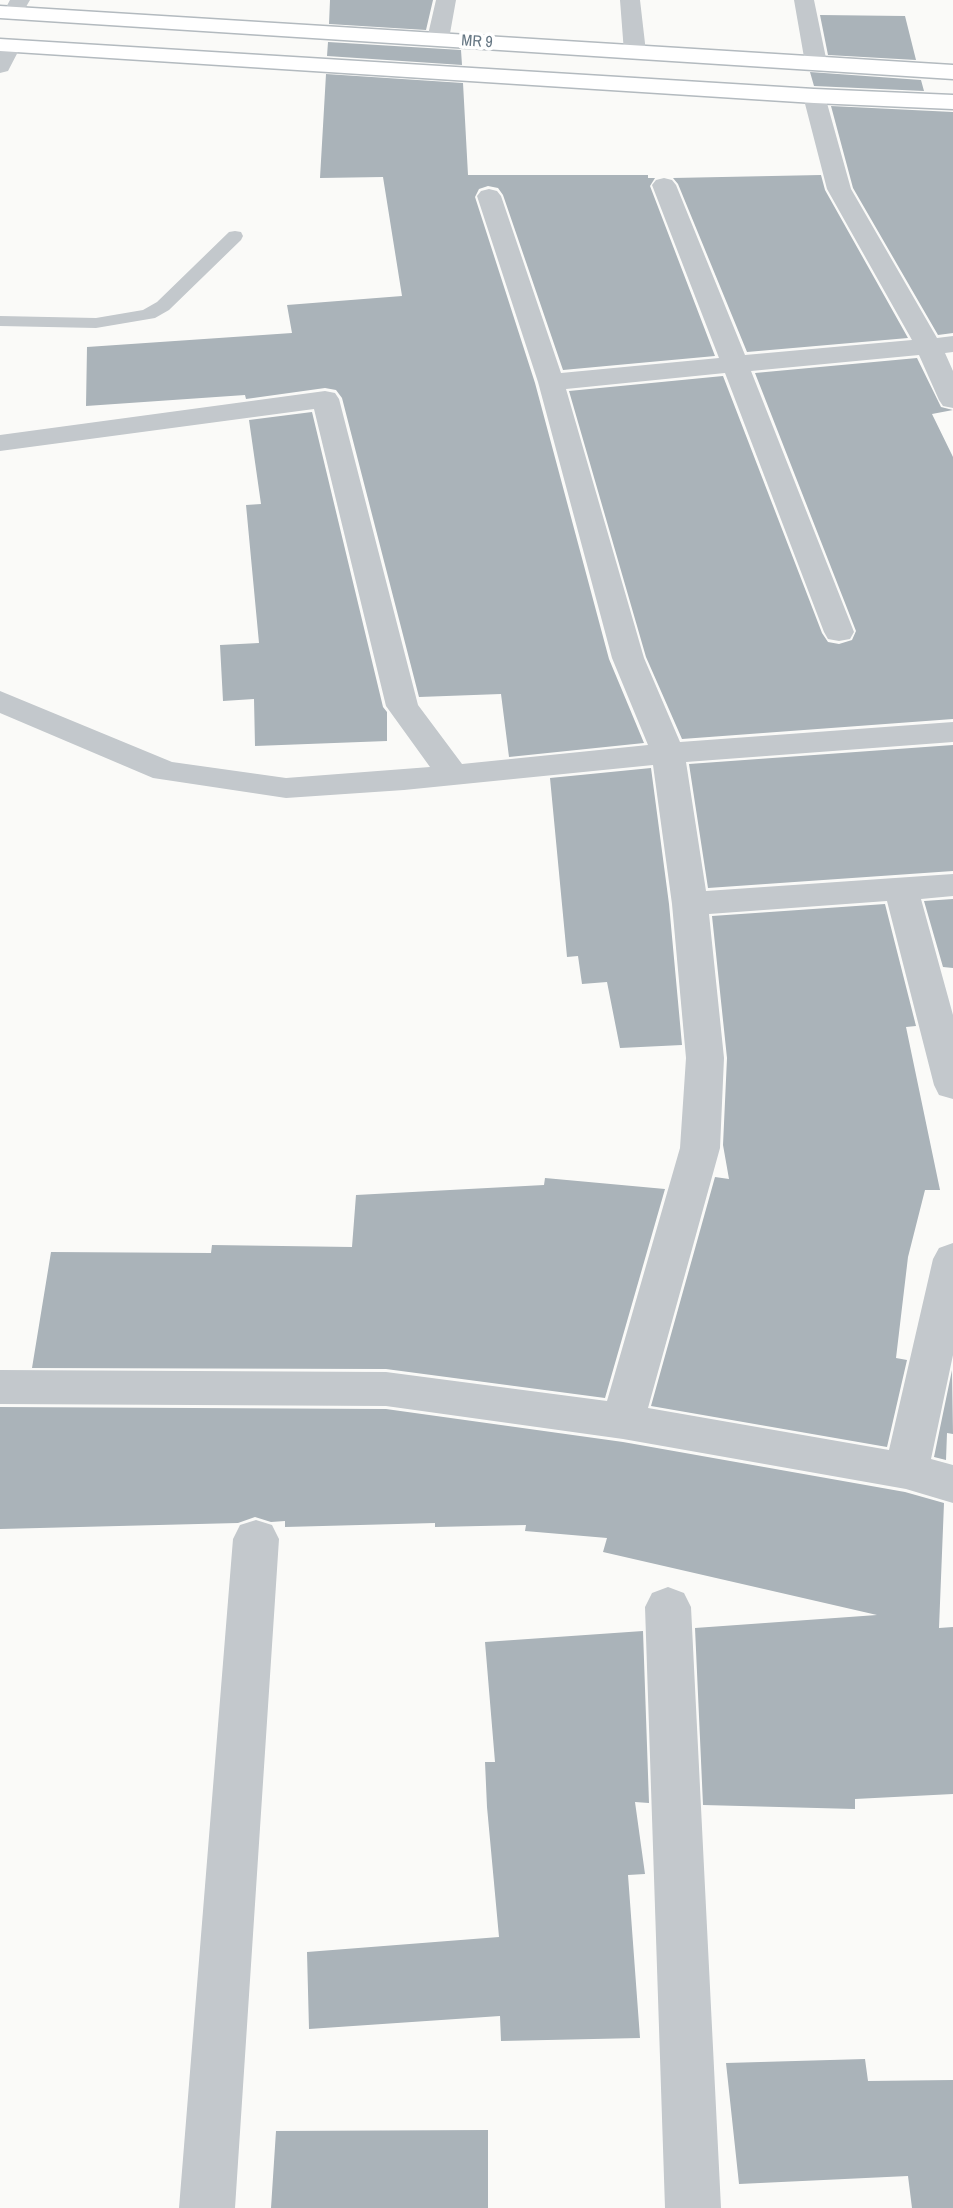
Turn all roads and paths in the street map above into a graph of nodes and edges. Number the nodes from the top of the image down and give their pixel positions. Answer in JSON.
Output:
{"nodes":[{"id":1,"x":446,"y":0,"type":"edge"},
{"id":2,"x":630,"y":0,"type":"edge"},
{"id":3,"x":804,"y":0,"type":"edge"},
{"id":4,"x":11,"y":8,"type":"edge"},
{"id":5,"x":438,"y":39,"type":"junction"},
{"id":6,"x":5,"y":45,"type":"edge"},
{"id":7,"x":635,"y":52,"type":"junction"},
{"id":8,"x":816,"y":63,"type":"junction"},
{"id":9,"x":0,"y":66,"type":"edge"},
{"id":10,"x":953,"y":72,"type":"edge"},
{"id":11,"x":814,"y":96,"type":"junction"},
{"id":12,"x":953,"y":102,"type":"edge"},
{"id":13,"x":664,"y":186,"type":"dead end"},
{"id":14,"x":489,"y":196,"type":"dead end"},
{"id":15,"x":235,"y":236,"type":"dead end"},
{"id":16,"x":0,"y":321,"type":"edge"},
{"id":17,"x":940,"y":344,"type":"edge"},
{"id":18,"x":735,"y":364,"type":"junction"},
{"id":19,"x":551,"y":382,"type":"junction"},
{"id":20,"x":953,"y":400,"type":"edge"},
{"id":21,"x":0,"y":443,"type":"edge"},
{"id":22,"x":839,"y":632,"type":"dead end"},
{"id":23,"x":0,"y":701,"type":"edge"},
{"id":24,"x":953,"y":732,"type":"edge"},
{"id":25,"x":668,"y":753,"type":"junction"},
{"id":26,"x":452,"y":773,"type":"junction"},
{"id":27,"x":953,"y":885,"type":"edge"},
{"id":28,"x":901,"y":889,"type":"junction"},
{"id":29,"x":690,"y":904,"type":"junction"},
{"id":30,"x":953,"y":1085,"type":"edge"},
{"id":31,"x":953,"y":1259,"type":"edge"},
{"id":32,"x":0,"y":1387,"type":"edge"},
{"id":33,"x":623,"y":1421,"type":"junction"},
{"id":34,"x":906,"y":1471,"type":"junction"},
{"id":35,"x":953,"y":1484,"type":"edge"},
{"id":36,"x":256,"y":1539,"type":"dead end"},
{"id":37,"x":668,"y":1607,"type":"dead end"},
{"id":38,"x":207,"y":2208,"type":"edge"},
{"id":39,"x":693,"y":2208,"type":"edge"}],
"edges":[{"from":1,"to":5,"type":"street"},
{"from":2,"to":7,"type":"street"},
{"from":3,"to":8,"type":"street"},
{"from":4,"to":5,"type":"main road","name":"MR 9"},
{"from":5,"to":7,"type":"main road","name":"MR 9"},
{"from":6,"to":9,"type":"street"},
{"from":6,"to":11,"type":"main road","name":"MR 9"},
{"from":7,"to":8,"type":"main road","name":"MR 9"},
{"from":8,"to":10,"type":"main road","name":"MR 9"},
{"from":11,"to":12,"type":"main road","name":"MR 9"},
{"from":11,"to":17,"type":"street"},
{"from":13,"to":18,"type":"street"},
{"from":14,"to":19,"type":"street"},
{"from":15,"to":16,"type":"lane"},
{"from":17,"to":18,"type":"street"},
{"from":17,"to":20,"type":"street"},
{"from":18,"to":19,"type":"street"},
{"from":18,"to":22,"type":"street"},
{"from":19,"to":25,"type":"street"},
{"from":21,"to":26,"type":"street"},
{"from":23,"to":26,"type":"street"},
{"from":24,"to":25,"type":"street"},
{"from":25,"to":26,"type":"street"},
{"from":25,"to":29,"type":"street"},
{"from":27,"to":28,"type":"street"},
{"from":28,"to":29,"type":"street"},
{"from":28,"to":30,"type":"street"},
{"from":29,"to":33,"type":"street"},
{"from":31,"to":34,"type":"street"},
{"from":32,"to":33,"type":"street"},
{"from":33,"to":34,"type":"street"},
{"from":34,"to":35,"type":"street"},
{"from":36,"to":38,"type":"street"},
{"from":37,"to":39,"type":"street"}]}
